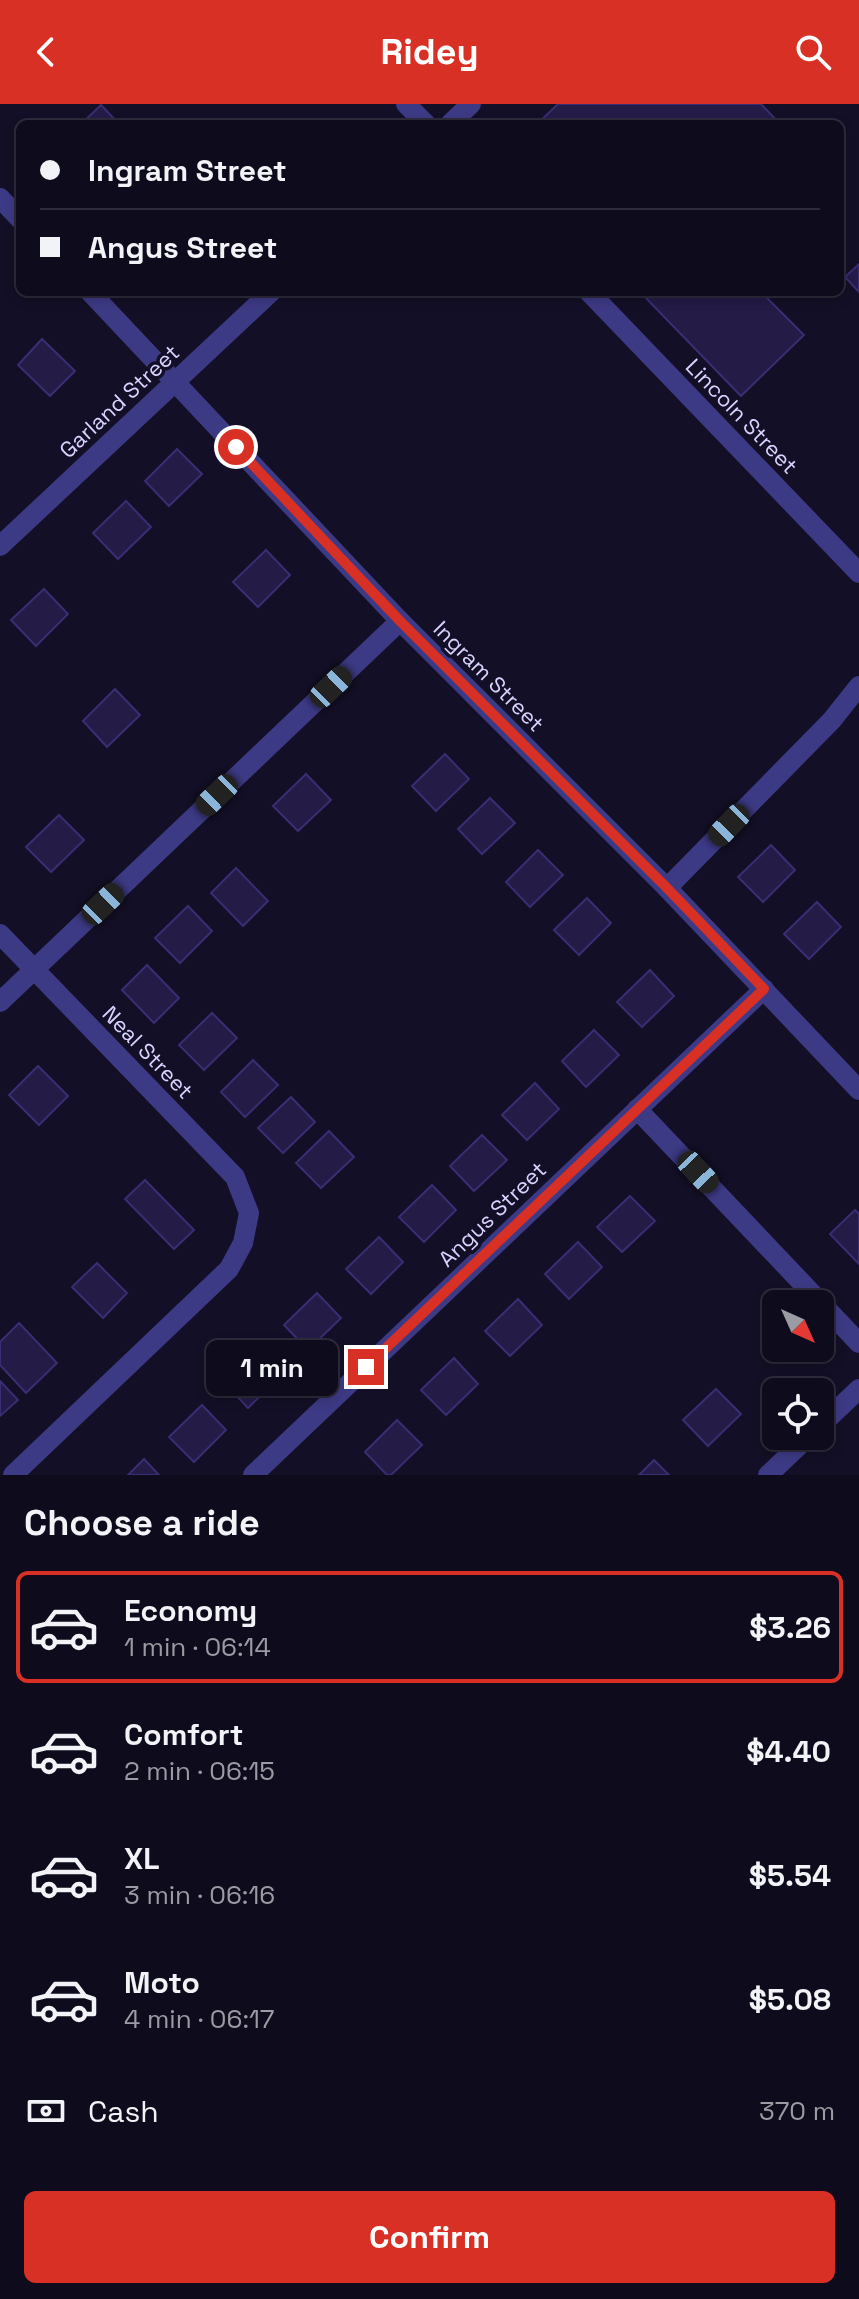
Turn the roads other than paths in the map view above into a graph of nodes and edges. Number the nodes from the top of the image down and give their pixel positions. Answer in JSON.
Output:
{"nodes":[{"id":1,"x":406,"y":104,"type":"edge"},
{"id":2,"x":471,"y":104,"type":"edge"},
{"id":3,"x":422,"y":120,"type":"edge"},
{"id":4,"x":454,"y":120,"type":"edge"},
{"id":5,"x":0,"y":198,"type":"edge"},
{"id":6,"x":16,"y":215,"type":"edge"},
{"id":7,"x":94,"y":296,"type":"edge"},
{"id":8,"x":267,"y":296,"type":"edge"},
{"id":9,"x":593,"y":296,"type":"edge"},
{"id":10,"x":175,"y":381,"type":"junction"},
{"id":11,"x":0,"y":546,"type":"edge"},
{"id":12,"x":859,"y":573,"type":"edge"},
{"id":13,"x":400,"y":621,"type":"junction"},
{"id":14,"x":859,"y":686,"type":"edge"},
{"id":15,"x":667,"y":888,"type":"junction"},
{"id":16,"x":0,"y":934,"type":"edge"},
{"id":17,"x":35,"y":970,"type":"junction"},
{"id":18,"x":764,"y":989,"type":"junction"},
{"id":19,"x":0,"y":1002,"type":"edge"},
{"id":20,"x":859,"y":1090,"type":"edge"},
{"id":21,"x":637,"y":1109,"type":"junction"},
{"id":22,"x":859,"y":1343,"type":"edge"},
{"id":23,"x":859,"y":1389,"type":"edge"},
{"id":24,"x":834,"y":1413,"type":"edge"},
{"id":25,"x":794,"y":1450,"type":"edge"},
{"id":26,"x":13,"y":1475,"type":"edge"},
{"id":27,"x":253,"y":1475,"type":"edge"},
{"id":28,"x":768,"y":1475,"type":"edge"}],
"edges":[{"from":1,"to":3,"type":"street"},
{"from":2,"to":4,"type":"street"},
{"from":5,"to":6,"type":"street"},
{"from":7,"to":10,"type":"street","name":"Ingram Street"},
{"from":8,"to":10,"type":"street","name":"Garland Street"},
{"from":9,"to":12,"type":"street","name":"Lincoln Street"},
{"from":10,"to":11,"type":"street","name":"Garland Street"},
{"from":10,"to":13,"type":"street","name":"Ingram Street"},
{"from":13,"to":15,"type":"street","name":"Ingram Street"},
{"from":13,"to":17,"type":"street"},
{"from":14,"to":15,"type":"street"},
{"from":15,"to":18,"type":"street","name":"Ingram Street"},
{"from":16,"to":17,"type":"street","name":"Neal Street"},
{"from":17,"to":19,"type":"street"},
{"from":17,"to":26,"type":"street","name":"Neal Street"},
{"from":18,"to":20,"type":"street","name":"Ingram Street"},
{"from":18,"to":21,"type":"street","name":"Angus Street"},
{"from":21,"to":22,"type":"street"},
{"from":21,"to":27,"type":"street","name":"Angus Street"},
{"from":23,"to":24,"type":"street"},
{"from":25,"to":28,"type":"street"}]}
